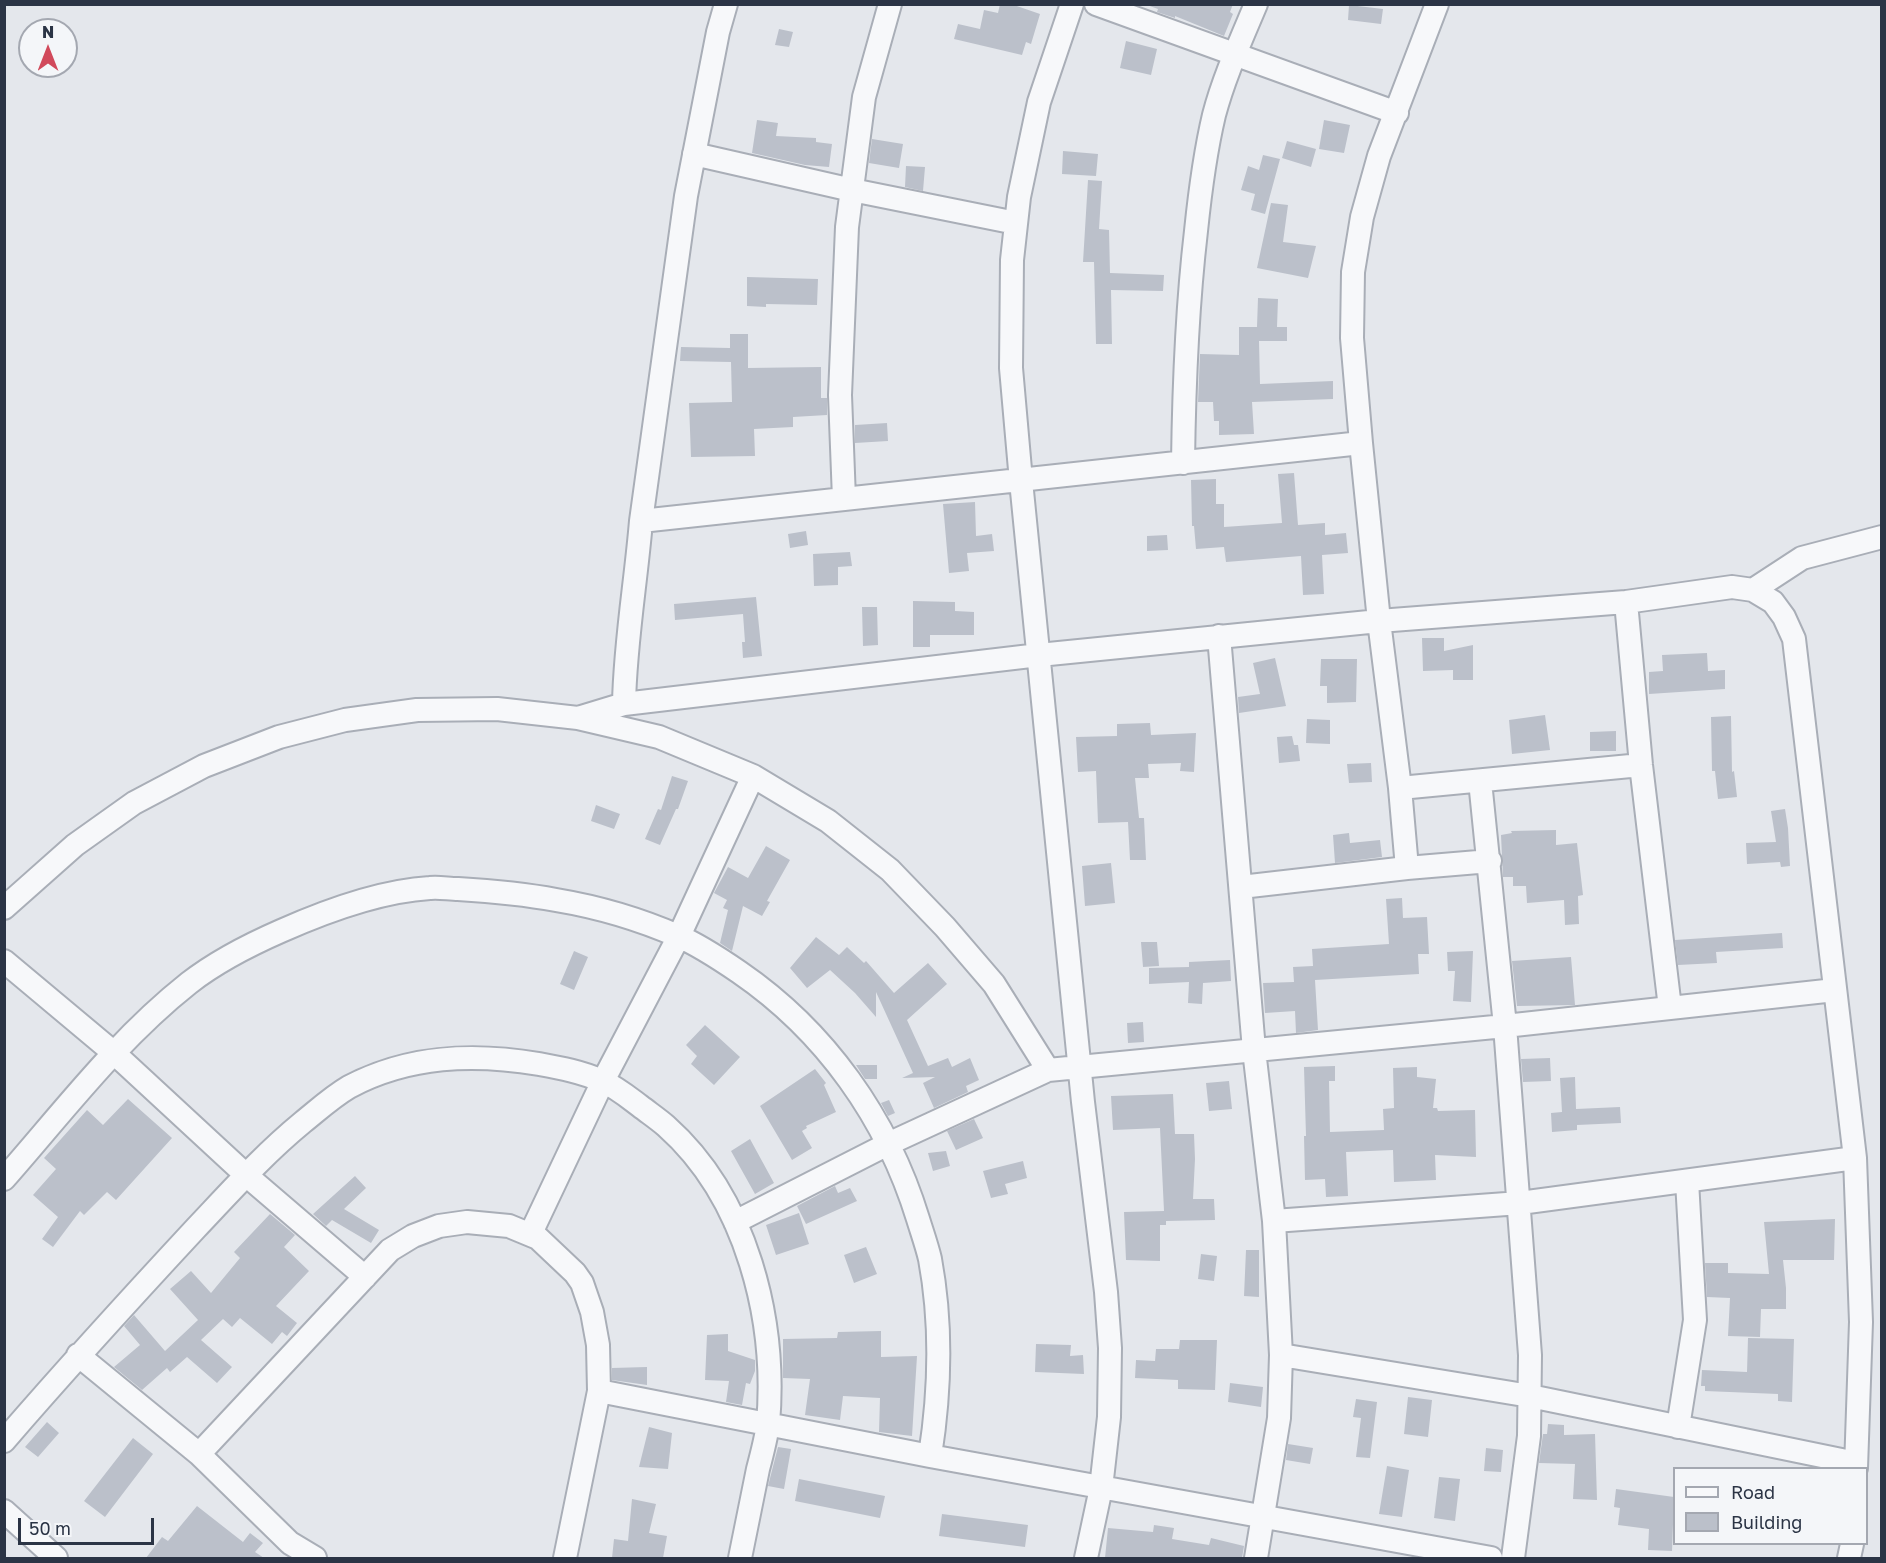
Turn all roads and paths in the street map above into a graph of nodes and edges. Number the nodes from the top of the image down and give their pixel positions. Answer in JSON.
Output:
{"nodes":[{"id":1,"x":726,"y":4,"type":"edge"},
{"id":2,"x":890,"y":4,"type":"edge"},
{"id":3,"x":1072,"y":4,"type":"edge"},
{"id":4,"x":1096,"y":4,"type":"edge"},
{"id":5,"x":1256,"y":4,"type":"edge"},
{"id":6,"x":1437,"y":4,"type":"edge"},
{"id":7,"x":1235,"y":55,"type":"junction"},
{"id":8,"x":1396,"y":113,"type":"junction"},
{"id":9,"x":694,"y":154,"type":"junction"},
{"id":10,"x":852,"y":190,"type":"junction"},
{"id":11,"x":1016,"y":223,"type":"junction"},
{"id":12,"x":1361,"y":442,"type":"junction"},
{"id":13,"x":1183,"y":463,"type":"junction"},
{"id":14,"x":1021,"y":481,"type":"junction"},
{"id":15,"x":844,"y":499,"type":"junction"},
{"id":16,"x":641,"y":521,"type":"junction"},
{"id":17,"x":1881,"y":537,"type":"edge"},
{"id":18,"x":1753,"y":590,"type":"junction"},
{"id":19,"x":1626,"y":602,"type":"junction"},
{"id":20,"x":1379,"y":621,"type":"junction"},
{"id":21,"x":1219,"y":636,"type":"junction"},
{"id":22,"x":1039,"y":655,"type":"junction"},
{"id":23,"x":624,"y":704,"type":"junction"},
{"id":24,"x":578,"y":718,"type":"junction"},
{"id":25,"x":1641,"y":765,"type":"junction"},
{"id":26,"x":753,"y":776,"type":"junction"},
{"id":27,"x":1480,"y":782,"type":"junction"},
{"id":28,"x":1400,"y":789,"type":"junction"},
{"id":29,"x":1490,"y":861,"type":"junction"},
{"id":30,"x":1407,"y":868,"type":"junction"},
{"id":31,"x":1242,"y":887,"type":"junction"},
{"id":32,"x":4,"y":908,"type":"edge"},
{"id":33,"x":679,"y":936,"type":"junction"},
{"id":34,"x":4,"y":961,"type":"edge"},
{"id":35,"x":1835,"y":990,"type":"junction"},
{"id":36,"x":1670,"y":1008,"type":"junction"},
{"id":37,"x":1505,"y":1026,"type":"junction"},
{"id":38,"x":1254,"y":1050,"type":"junction"},
{"id":39,"x":114,"y":1053,"type":"junction"},
{"id":40,"x":1080,"y":1068,"type":"junction"},
{"id":41,"x":1048,"y":1070,"type":"junction"},
{"id":42,"x":603,"y":1081,"type":"junction"},
{"id":43,"x":888,"y":1144,"type":"junction"},
{"id":44,"x":1855,"y":1158,"type":"junction"},
{"id":45,"x":246,"y":1174,"type":"junction"},
{"id":46,"x":4,"y":1179,"type":"edge"},
{"id":47,"x":1688,"y":1181,"type":"junction"},
{"id":48,"x":1520,"y":1203,"type":"junction"},
{"id":49,"x":1274,"y":1221,"type":"junction"},
{"id":50,"x":735,"y":1222,"type":"junction"},
{"id":51,"x":531,"y":1233,"type":"junction"},
{"id":52,"x":365,"y":1276,"type":"junction"},
{"id":53,"x":78,"y":1355,"type":"junction"},
{"id":54,"x":1281,"y":1355,"type":"junction"},
{"id":55,"x":599,"y":1391,"type":"junction"},
{"id":56,"x":1530,"y":1396,"type":"junction"},
{"id":57,"x":768,"y":1426,"type":"junction"},
{"id":58,"x":1678,"y":1427,"type":"junction"},
{"id":59,"x":4,"y":1441,"type":"edge"},
{"id":60,"x":199,"y":1454,"type":"junction"},
{"id":61,"x":930,"y":1456,"type":"junction"},
{"id":62,"x":1856,"y":1466,"type":"edge"},
{"id":63,"x":1101,"y":1488,"type":"junction"},
{"id":64,"x":4,"y":1511,"type":"edge"},
{"id":65,"x":1264,"y":1516,"type":"junction"},
{"id":66,"x":56,"y":1558,"type":"edge"},
{"id":67,"x":315,"y":1558,"type":"edge"},
{"id":68,"x":565,"y":1558,"type":"edge"},
{"id":69,"x":740,"y":1558,"type":"edge"},
{"id":70,"x":1086,"y":1558,"type":"edge"},
{"id":71,"x":1256,"y":1558,"type":"edge"},
{"id":72,"x":1491,"y":1558,"type":"edge"},
{"id":73,"x":1513,"y":1558,"type":"edge"}],
"edges":[{"from":1,"to":9,"type":"street"},
{"from":2,"to":10,"type":"street"},
{"from":3,"to":11,"type":"street"},
{"from":4,"to":7,"type":"street"},
{"from":5,"to":7,"type":"street"},
{"from":6,"to":8,"type":"street"},
{"from":7,"to":8,"type":"street"},
{"from":7,"to":13,"type":"street"},
{"from":8,"to":12,"type":"street"},
{"from":9,"to":10,"type":"street"},
{"from":9,"to":16,"type":"street"},
{"from":10,"to":11,"type":"street"},
{"from":10,"to":15,"type":"street"},
{"from":11,"to":14,"type":"street"},
{"from":12,"to":13,"type":"street"},
{"from":12,"to":20,"type":"street"},
{"from":13,"to":14,"type":"street"},
{"from":14,"to":15,"type":"street"},
{"from":14,"to":22,"type":"street"},
{"from":15,"to":16,"type":"street"},
{"from":16,"to":23,"type":"street"},
{"from":17,"to":18,"type":"street"},
{"from":18,"to":19,"type":"street"},
{"from":18,"to":35,"type":"street"},
{"from":19,"to":20,"type":"street"},
{"from":19,"to":25,"type":"street"},
{"from":20,"to":21,"type":"street"},
{"from":20,"to":28,"type":"street"},
{"from":21,"to":22,"type":"street"},
{"from":21,"to":31,"type":"street"},
{"from":22,"to":23,"type":"street"},
{"from":22,"to":40,"type":"street"},
{"from":23,"to":24,"type":"street"},
{"from":24,"to":26,"type":"street"},
{"from":24,"to":32,"type":"street"},
{"from":25,"to":27,"type":"street"},
{"from":25,"to":36,"type":"street"},
{"from":26,"to":33,"type":"street"},
{"from":26,"to":41,"type":"street"},
{"from":27,"to":28,"type":"street"},
{"from":27,"to":29,"type":"street"},
{"from":28,"to":30,"type":"street"},
{"from":29,"to":30,"type":"street"},
{"from":29,"to":37,"type":"street"},
{"from":30,"to":31,"type":"street"},
{"from":31,"to":38,"type":"street"},
{"from":33,"to":39,"type":"street"},
{"from":33,"to":42,"type":"street"},
{"from":33,"to":43,"type":"street"},
{"from":34,"to":39,"type":"street"},
{"from":35,"to":36,"type":"street"},
{"from":35,"to":44,"type":"street"},
{"from":36,"to":37,"type":"street"},
{"from":37,"to":38,"type":"street"},
{"from":37,"to":48,"type":"street"},
{"from":38,"to":40,"type":"street"},
{"from":38,"to":49,"type":"street"},
{"from":39,"to":45,"type":"street"},
{"from":39,"to":46,"type":"street"},
{"from":40,"to":41,"type":"street"},
{"from":40,"to":63,"type":"street"},
{"from":41,"to":43,"type":"street"},
{"from":42,"to":45,"type":"street"},
{"from":42,"to":50,"type":"street"},
{"from":42,"to":51,"type":"street"},
{"from":43,"to":50,"type":"street"},
{"from":43,"to":61,"type":"street"},
{"from":44,"to":47,"type":"street"},
{"from":44,"to":62,"type":"street"},
{"from":45,"to":52,"type":"street"},
{"from":45,"to":53,"type":"street"},
{"from":47,"to":48,"type":"street"},
{"from":47,"to":58,"type":"street"},
{"from":48,"to":49,"type":"street"},
{"from":48,"to":56,"type":"street"},
{"from":49,"to":54,"type":"street"},
{"from":50,"to":57,"type":"street"},
{"from":51,"to":52,"type":"street"},
{"from":51,"to":55,"type":"street"},
{"from":52,"to":60,"type":"street"},
{"from":53,"to":59,"type":"street"},
{"from":53,"to":60,"type":"street"},
{"from":54,"to":56,"type":"street"},
{"from":54,"to":65,"type":"street"},
{"from":55,"to":57,"type":"street"},
{"from":55,"to":68,"type":"street"},
{"from":56,"to":58,"type":"street"},
{"from":56,"to":73,"type":"street"},
{"from":57,"to":61,"type":"street"},
{"from":57,"to":69,"type":"street"},
{"from":58,"to":62,"type":"street"},
{"from":60,"to":67,"type":"street"},
{"from":61,"to":63,"type":"street"},
{"from":63,"to":65,"type":"street"},
{"from":63,"to":70,"type":"street"},
{"from":64,"to":66,"type":"street"},
{"from":65,"to":71,"type":"street"},
{"from":65,"to":72,"type":"street"}]}
